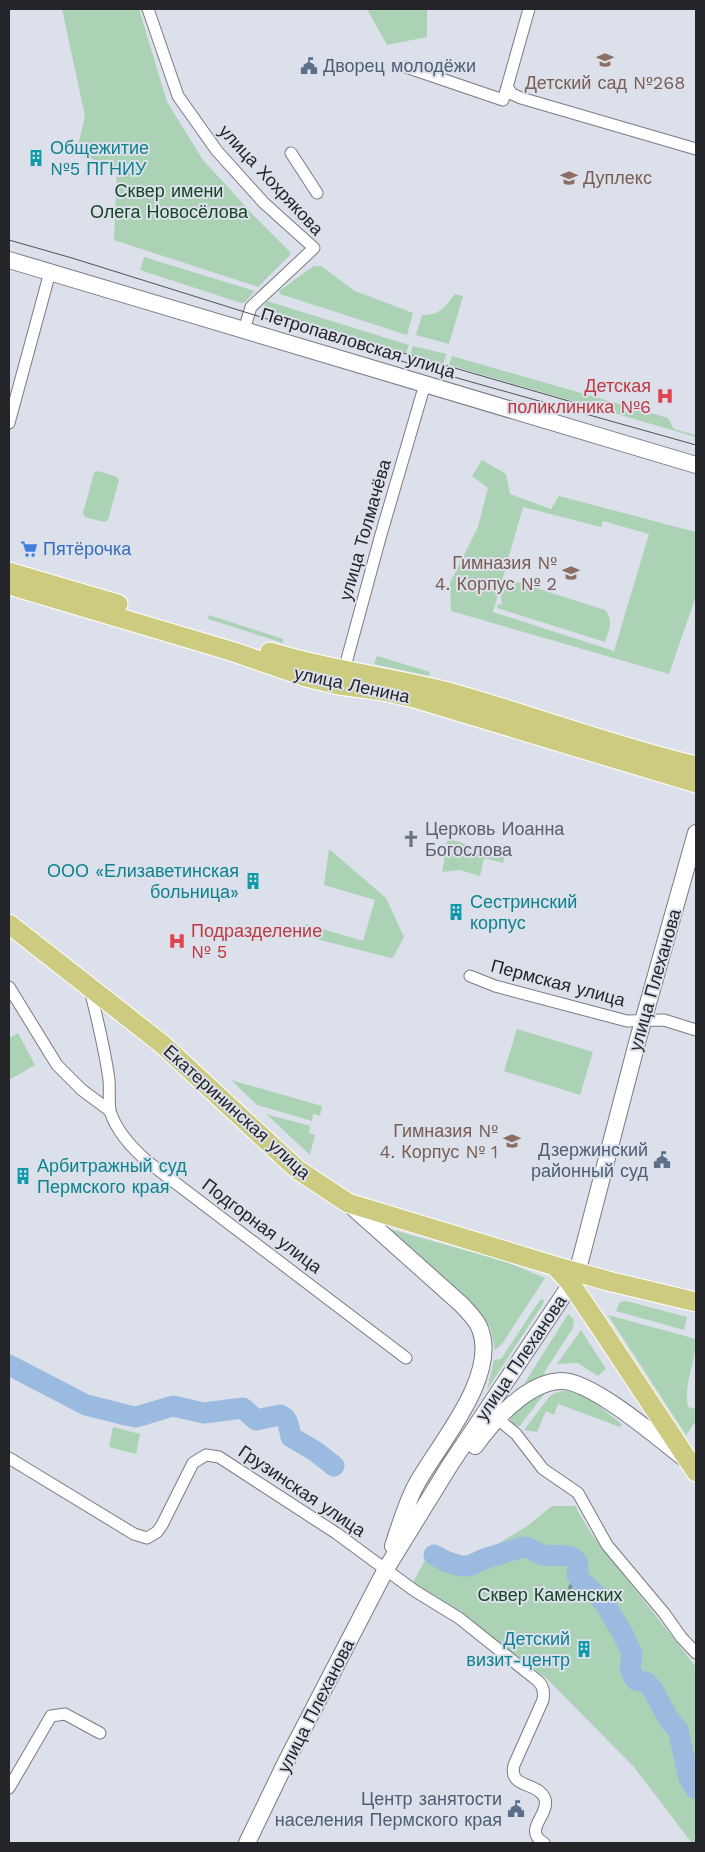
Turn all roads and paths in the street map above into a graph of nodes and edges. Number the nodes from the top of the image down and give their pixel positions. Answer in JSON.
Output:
{"nodes":[{"id":1,"x":148,"y":9,"type":"edge"},
{"id":2,"x":529,"y":9,"type":"edge"},
{"id":3,"x":406,"y":67,"type":"dead end"},
{"id":4,"x":507,"y":87,"type":"junction"},
{"id":5,"x":696,"y":149,"type":"edge"},
{"id":6,"x":290,"y":153,"type":"dead end"},
{"id":7,"x":317,"y":193,"type":"dead end"},
{"id":8,"x":9,"y":260,"type":"edge"},
{"id":9,"x":50,"y":272,"type":"junction"},
{"id":10,"x":244,"y":330,"type":"junction"},
{"id":11,"x":425,"y":384,"type":"junction"},
{"id":12,"x":9,"y":423,"type":"edge"},
{"id":13,"x":696,"y":465,"type":"edge"},
{"id":14,"x":9,"y":572,"type":"edge"},
{"id":15,"x":9,"y":585,"type":"edge"},
{"id":16,"x":342,"y":678,"type":"junction"},
{"id":17,"x":696,"y":766,"type":"edge"},
{"id":18,"x":696,"y":782,"type":"edge"},
{"id":19,"x":696,"y":833,"type":"edge"},
{"id":20,"x":9,"y":924,"type":"edge"},
{"id":21,"x":470,"y":976,"type":"dead end"},
{"id":22,"x":9,"y":987,"type":"edge"},
{"id":23,"x":90,"y":989,"type":"junction"},
{"id":24,"x":644,"y":1020,"type":"junction"},
{"id":25,"x":696,"y":1030,"type":"edge"},
{"id":26,"x":109,"y":1110,"type":"junction"},
{"id":27,"x":348,"y":1203,"type":"junction"},
{"id":28,"x":574,"y":1278,"type":"junction"},
{"id":29,"x":696,"y":1302,"type":"edge"},
{"id":30,"x":406,"y":1358,"type":"dead end"},
{"id":31,"x":498,"y":1419,"type":"junction"},
{"id":32,"x":9,"y":1458,"type":"edge"},
{"id":33,"x":694,"y":1469,"type":"edge"},
{"id":34,"x":389,"y":1572,"type":"junction"},
{"id":35,"x":696,"y":1653,"type":"edge"},
{"id":36,"x":100,"y":1733,"type":"dead end"},
{"id":37,"x":9,"y":1788,"type":"edge"},
{"id":38,"x":247,"y":1843,"type":"edge"},
{"id":39,"x":544,"y":1843,"type":"edge"}],
"edges":[{"from":1,"to":10,"type":"street","name":"улица Хохрякова"},
{"from":2,"to":4,"type":"street"},
{"from":3,"to":4,"type":"street"},
{"from":4,"to":5,"type":"street"},
{"from":6,"to":7,"type":"street"},
{"from":8,"to":9,"type":"main road","name":"Петропавловская улица"},
{"from":9,"to":10,"type":"main road","name":"Петропавловская улица"},
{"from":9,"to":12,"type":"street"},
{"from":10,"to":11,"type":"main road","name":"Петропавловская улица"},
{"from":11,"to":13,"type":"main road","name":"Петропавловская улица"},
{"from":11,"to":16,"type":"street","name":"улица Толмачёва"},
{"from":14,"to":16,"type":"main road","name":"улица Ленина"},
{"from":15,"to":16,"type":"main road","name":"улица Ленина"},
{"from":16,"to":17,"type":"main road","name":"улица Ленина"},
{"from":16,"to":18,"type":"main road","name":"улица Ленина"},
{"from":19,"to":24,"type":"main road","name":"улица Плеханова"},
{"from":20,"to":23,"type":"main road","name":"Екатерининская улица"},
{"from":21,"to":24,"type":"street","name":"Пермская улица"},
{"from":22,"to":26,"type":"street","name":"Подгорная улица"},
{"from":23,"to":26,"type":"street","name":"Подгорная улица"},
{"from":23,"to":27,"type":"main road","name":"Екатерининская улица"},
{"from":24,"to":25,"type":"street","name":"Пермская улица"},
{"from":24,"to":28,"type":"main road","name":"улица Плеханова"},
{"from":26,"to":30,"type":"street","name":"Подгорная улица"},
{"from":27,"to":28,"type":"main road","name":"Екатерининская улица"},
{"from":27,"to":34,"type":"main road"},
{"from":28,"to":29,"type":"main road","name":"Екатерининская улица"},
{"from":28,"to":33,"type":"main road"},
{"from":28,"to":34,"type":"main road","name":"улица Плеханова"},
{"from":31,"to":33,"type":"main road"},
{"from":31,"to":34,"type":"main road"},
{"from":31,"to":35,"type":"street"},
{"from":32,"to":34,"type":"street","name":"Грузинская улица"},
{"from":34,"to":38,"type":"main road","name":"улица Плеханова"},
{"from":34,"to":39,"type":"street","name":"Грузинская улица"},
{"from":36,"to":37,"type":"street"}]}
